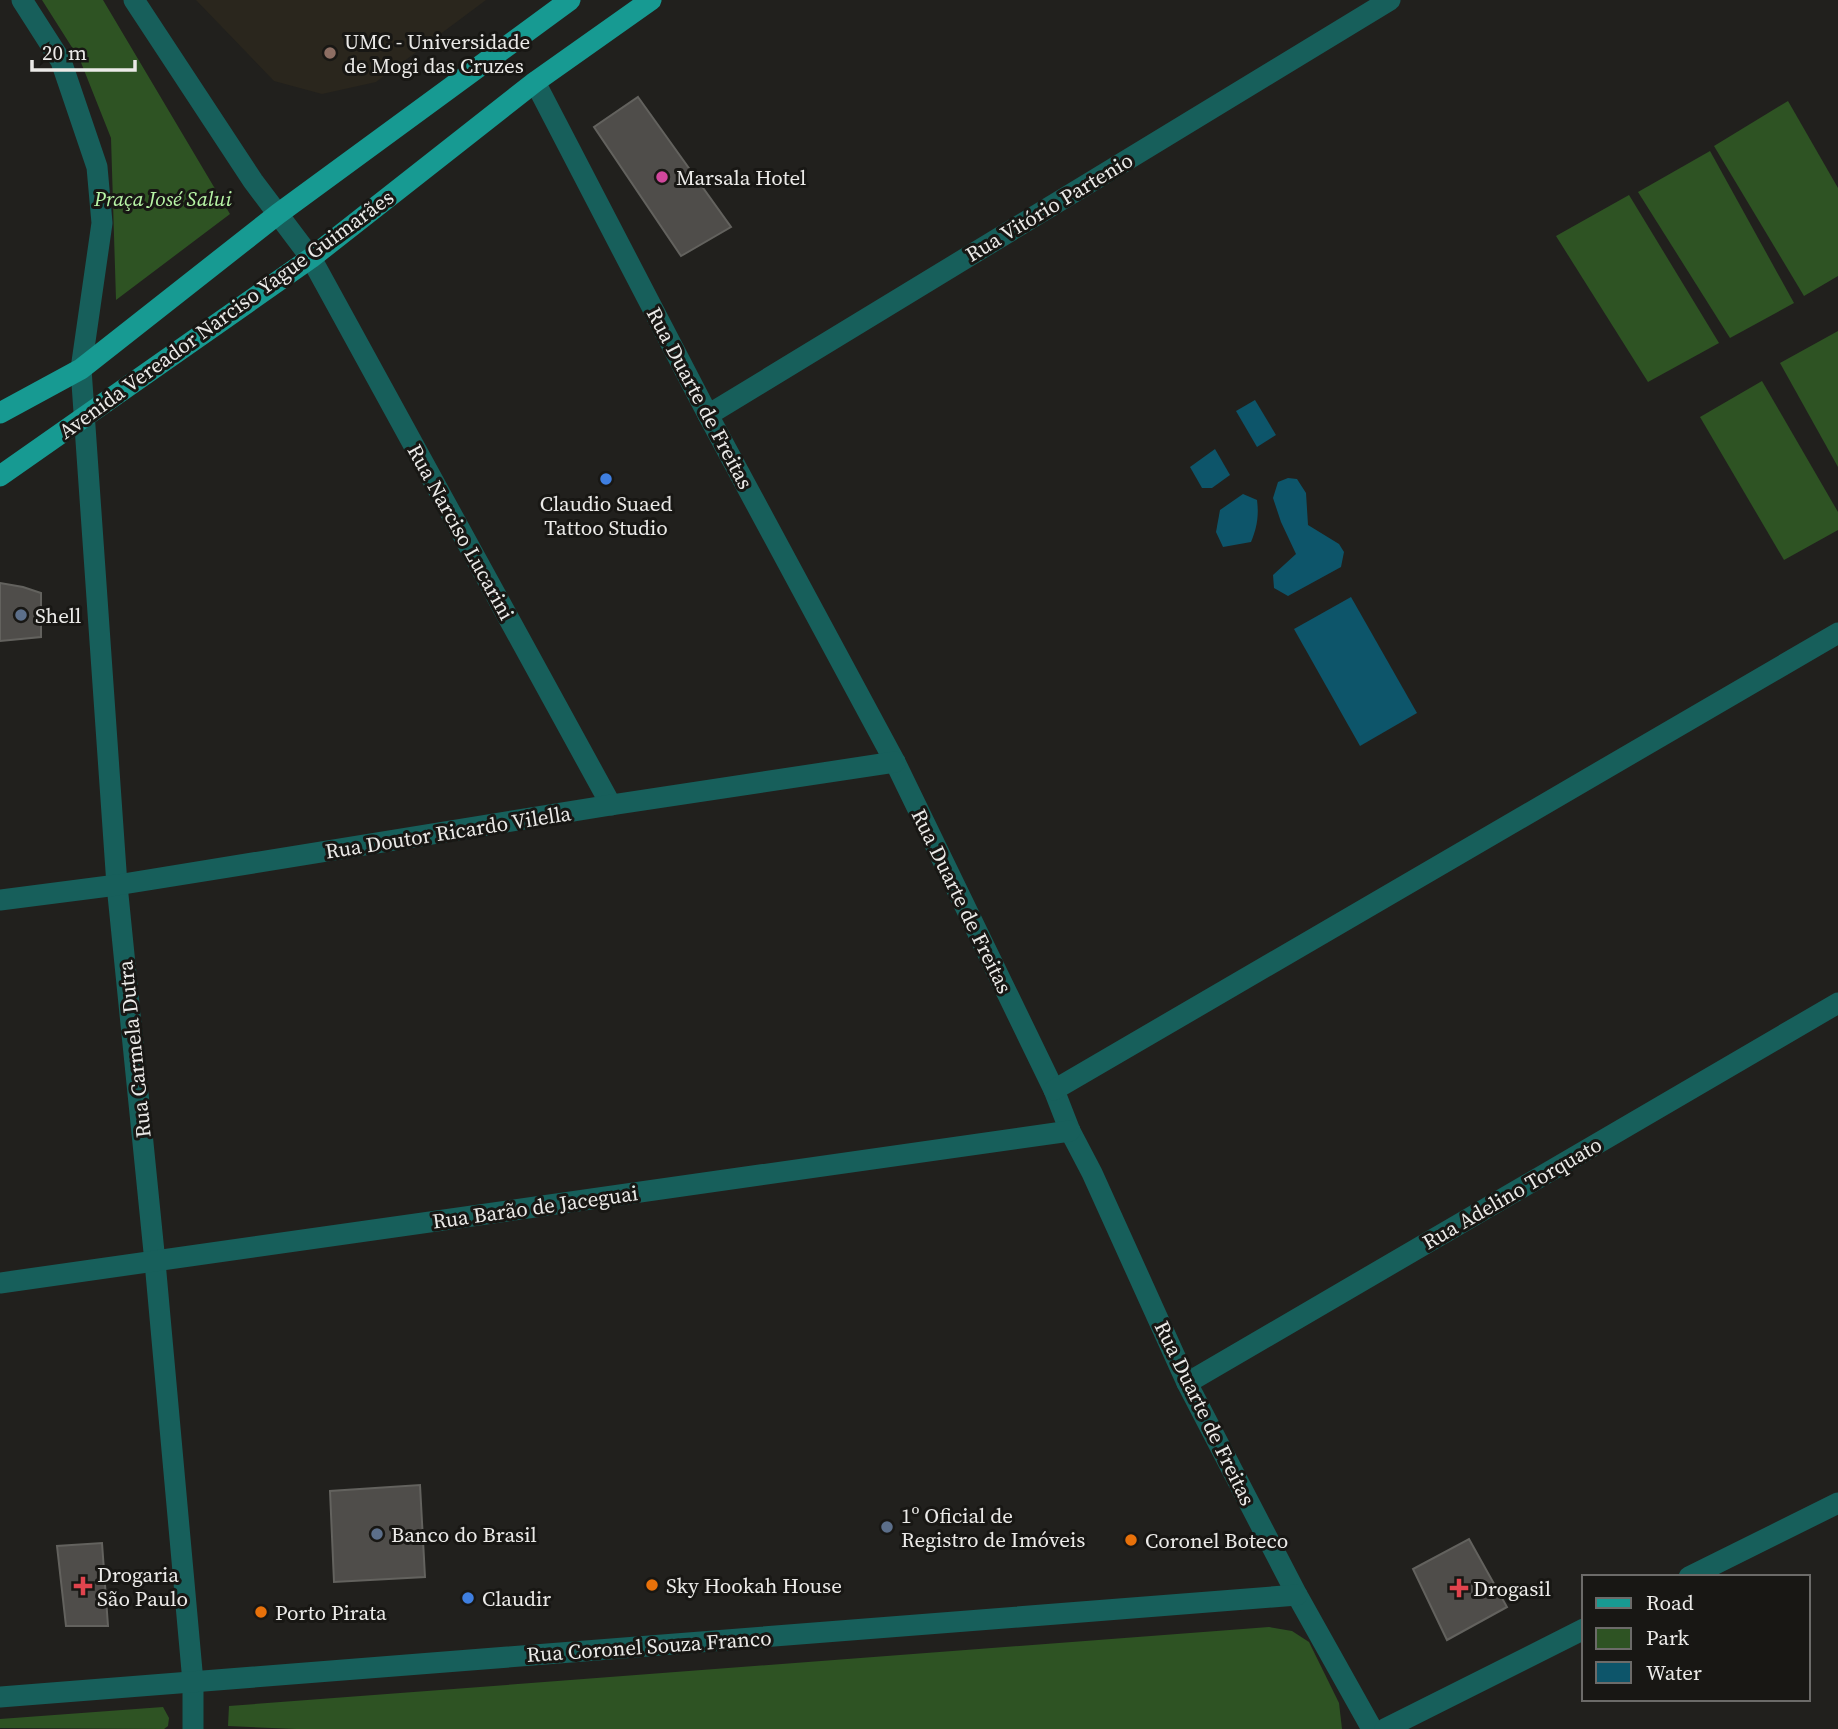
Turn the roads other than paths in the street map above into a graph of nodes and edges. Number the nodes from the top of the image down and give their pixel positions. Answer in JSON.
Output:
{"nodes":[{"id":1,"x":22,"y":0,"type":"edge"},
{"id":2,"x":134,"y":0,"type":"edge"},
{"id":3,"x":570,"y":0,"type":"edge"},
{"id":4,"x":651,"y":0,"type":"edge"},
{"id":5,"x":1390,"y":0,"type":"edge"},
{"id":6,"x":535,"y":82,"type":"junction"},
{"id":7,"x":278,"y":214,"type":"junction"},
{"id":8,"x":311,"y":258,"type":"junction"},
{"id":9,"x":81,"y":369,"type":"junction"},
{"id":10,"x":1,"y":413,"type":"edge"},
{"id":11,"x":708,"y":415,"type":"junction"},
{"id":12,"x":85,"y":418,"type":"junction"},
{"id":13,"x":0,"y":476,"type":"edge"},
{"id":14,"x":1838,"y":633,"type":"edge"},
{"id":15,"x":895,"y":762,"type":"junction"},
{"id":16,"x":611,"y":805,"type":"junction"},
{"id":17,"x":117,"y":885,"type":"junction"},
{"id":18,"x":0,"y":900,"type":"edge"},
{"id":19,"x":1838,"y":1003,"type":"edge"},
{"id":20,"x":1054,"y":1090,"type":"junction"},
{"id":21,"x":1070,"y":1131,"type":"junction"},
{"id":22,"x":155,"y":1262,"type":"junction"},
{"id":23,"x":0,"y":1283,"type":"edge"},
{"id":24,"x":1187,"y":1383,"type":"junction"},
{"id":25,"x":1838,"y":1503,"type":"edge"},
{"id":26,"x":1693,"y":1575,"type":"edge"},
{"id":27,"x":1297,"y":1595,"type":"junction"},
{"id":28,"x":1582,"y":1630,"type":"edge"},
{"id":29,"x":193,"y":1682,"type":"junction"},
{"id":30,"x":0,"y":1697,"type":"edge"},
{"id":31,"x":193,"y":1729,"type":"edge"},
{"id":32,"x":1371,"y":1729,"type":"edge"},
{"id":33,"x":1385,"y":1729,"type":"edge"}],
"edges":[{"from":1,"to":9,"type":"street","name":"Rua Carmela Dutra"},
{"from":2,"to":7,"type":"street","name":"Rua Narciso Lucarini"},
{"from":3,"to":7,"type":"main road","name":"Avenida Vereador Narciso Yague Guimarães"},
{"from":4,"to":6,"type":"main road","name":"Avenida Vereador Narciso Yague Guimarães"},
{"from":5,"to":11,"type":"street","name":"Rua Vitório Partenio"},
{"from":6,"to":8,"type":"main road","name":"Avenida Vereador Narciso Yague Guimarães"},
{"from":6,"to":11,"type":"street","name":"Rua Duarte de Freitas"},
{"from":7,"to":8,"type":"street","name":"Rua Narciso Lucarini"},
{"from":7,"to":9,"type":"main road","name":"Avenida Vereador Narciso Yague Guimarães"},
{"from":8,"to":12,"type":"main road","name":"Avenida Vereador Narciso Yague Guimarães"},
{"from":8,"to":16,"type":"street","name":"Rua Narciso Lucarini"},
{"from":9,"to":10,"type":"main road","name":"Avenida Vereador Narciso Yague Guimarães"},
{"from":9,"to":12,"type":"street","name":"Rua Carmela Dutra"},
{"from":11,"to":15,"type":"street","name":"Rua Duarte de Freitas"},
{"from":12,"to":13,"type":"main road","name":"Avenida Vereador Narciso Yague Guimarães"},
{"from":12,"to":17,"type":"street","name":"Rua Carmela Dutra"},
{"from":14,"to":20,"type":"street"},
{"from":15,"to":16,"type":"street","name":"Rua Doutor Ricardo Vilella"},
{"from":15,"to":20,"type":"street","name":"Rua Duarte de Freitas"},
{"from":16,"to":17,"type":"street","name":"Rua Doutor Ricardo Vilella"},
{"from":17,"to":18,"type":"street","name":"Rua Doutor Ricardo Vilella"},
{"from":17,"to":22,"type":"street","name":"Rua Carmela Dutra"},
{"from":19,"to":24,"type":"street","name":"Rua Adelino Torquato"},
{"from":20,"to":21,"type":"street","name":"Rua Duarte de Freitas"},
{"from":21,"to":22,"type":"street","name":"Rua Barão de Jaceguai"},
{"from":21,"to":24,"type":"street","name":"Rua Duarte de Freitas"},
{"from":22,"to":23,"type":"street","name":"Rua Barão de Jaceguai"},
{"from":22,"to":29,"type":"street","name":"Rua Carmela Dutra"},
{"from":24,"to":27,"type":"street","name":"Rua Duarte de Freitas"},
{"from":25,"to":26,"type":"street"},
{"from":27,"to":29,"type":"street","name":"Rua Coronel Souza Franco"},
{"from":27,"to":32,"type":"street","name":"Rua Duarte de Freitas"},
{"from":28,"to":33,"type":"street"},
{"from":29,"to":30,"type":"street","name":"Rua Coronel Souza Franco"},
{"from":29,"to":31,"type":"street","name":"Rua Carmela Dutra"}]}
